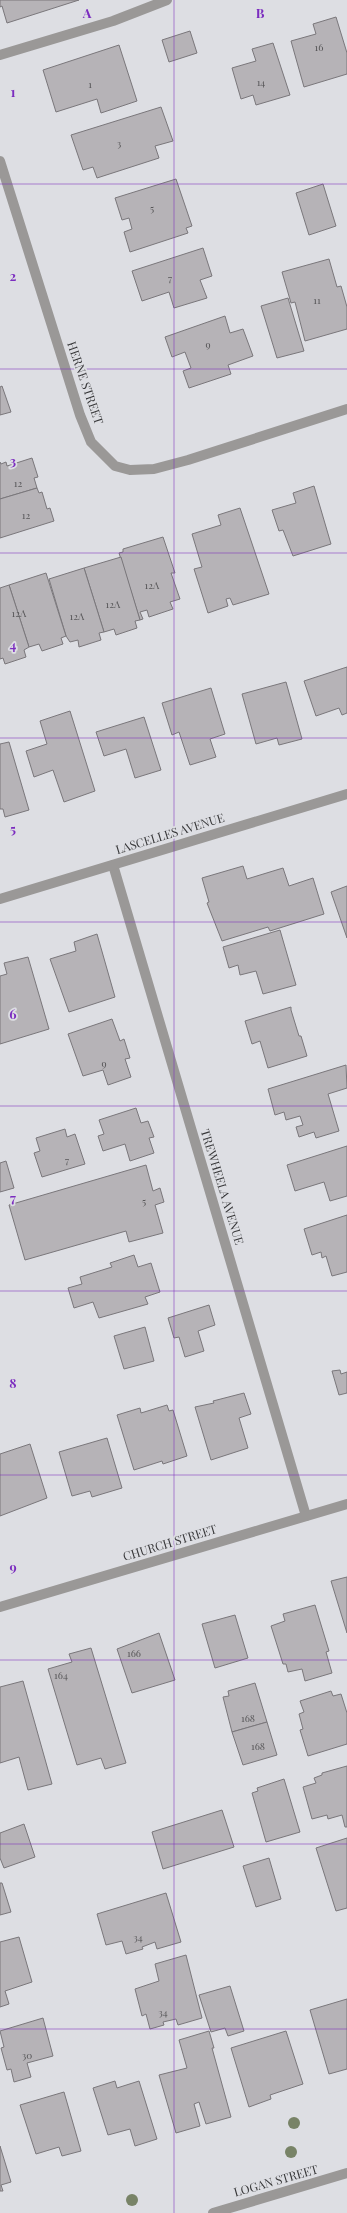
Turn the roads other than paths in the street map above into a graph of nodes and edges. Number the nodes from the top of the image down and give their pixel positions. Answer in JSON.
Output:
{"nodes":[{"id":1,"x":167,"y":0,"type":"edge"},
{"id":2,"x":0,"y":55,"type":"edge"},
{"id":3,"x":0,"y":161,"type":"edge"},
{"id":4,"x":347,"y":409,"type":"edge"},
{"id":5,"x":347,"y":794,"type":"edge"},
{"id":6,"x":113,"y":865,"type":"junction"},
{"id":7,"x":0,"y":899,"type":"edge"},
{"id":8,"x":347,"y":1504,"type":"edge"},
{"id":9,"x":306,"y":1516,"type":"junction"},
{"id":10,"x":0,"y":1608,"type":"edge"},
{"id":11,"x":347,"y":2173,"type":"edge"},
{"id":12,"x":213,"y":2213,"type":"edge"}],
"edges":[{"from":1,"to":2,"type":"street"},
{"from":3,"to":4,"type":"street","name":"HERNE STREET"},
{"from":5,"to":6,"type":"street","name":"LASCELLES AVENUE"},
{"from":6,"to":7,"type":"street","name":"LASCELLES AVENUE"},
{"from":6,"to":9,"type":"street","name":"TREWHEELA AVENUE"},
{"from":8,"to":9,"type":"street","name":"CHURCH STREET"},
{"from":9,"to":10,"type":"street","name":"CHURCH STREET"},
{"from":11,"to":12,"type":"street","name":"LOGAN STREET"}]}
